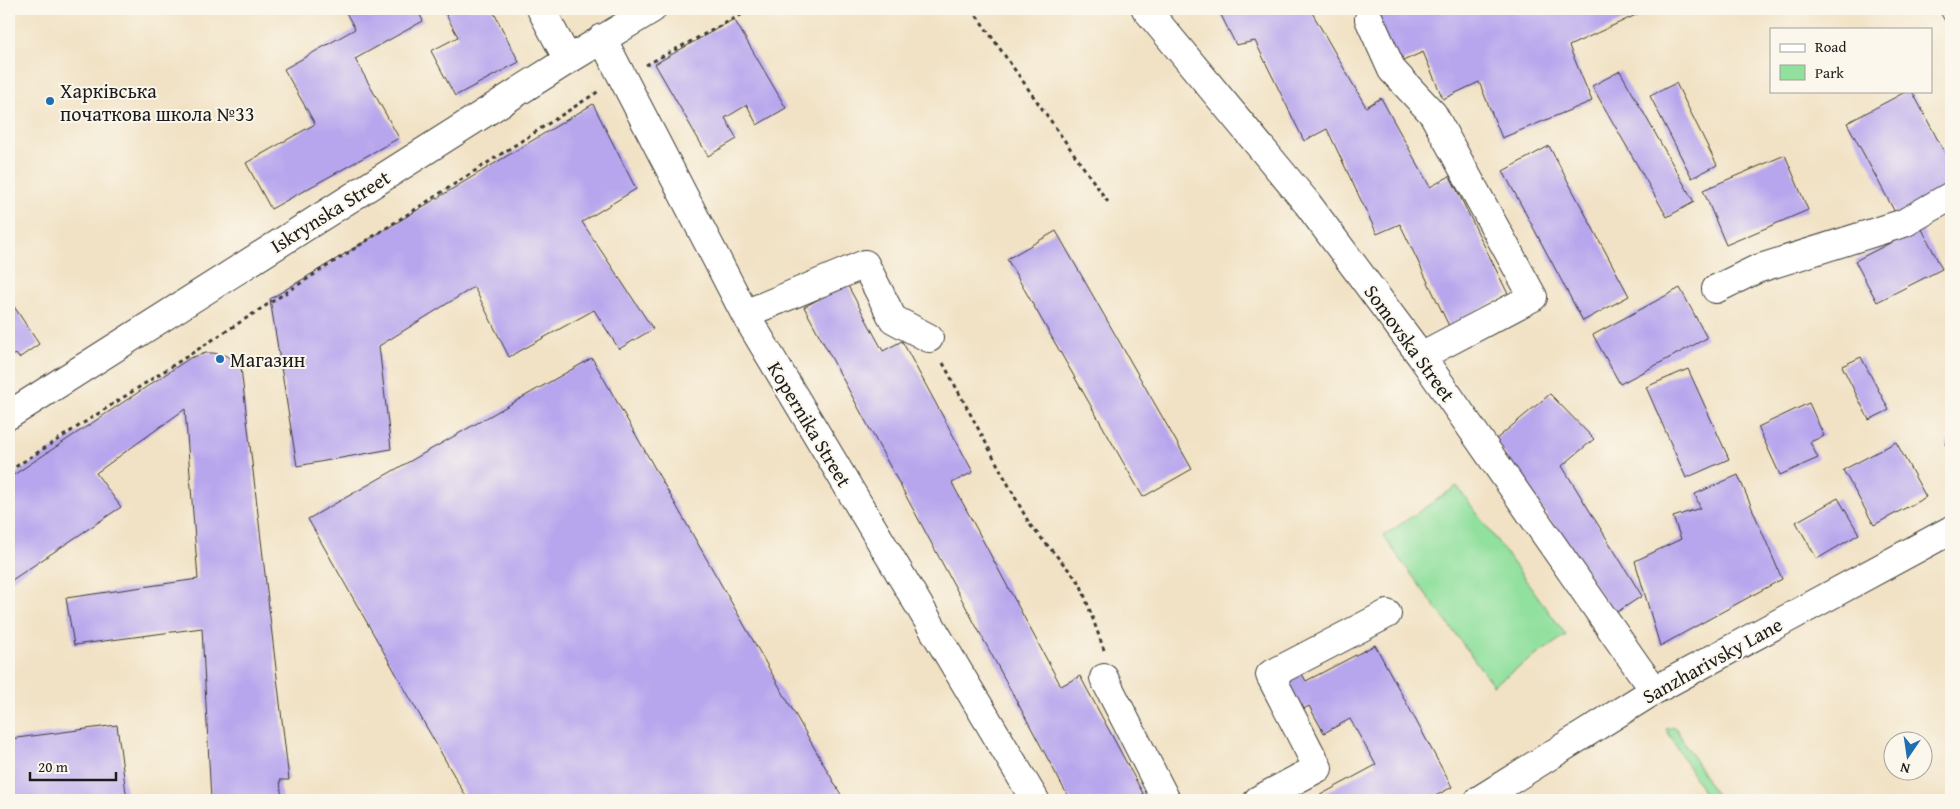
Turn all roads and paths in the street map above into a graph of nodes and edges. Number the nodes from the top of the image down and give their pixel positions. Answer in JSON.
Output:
{"nodes":[{"id":1,"x":541,"y":9,"type":"edge"},
{"id":2,"x":652,"y":9,"type":"edge"},
{"id":3,"x":752,"y":9,"type":"edge"},
{"id":4,"x":972,"y":9,"type":"edge"},
{"id":5,"x":1146,"y":9,"type":"edge"},
{"id":6,"x":1369,"y":19,"type":"dead end"},
{"id":7,"x":602,"y":38,"type":"junction"},
{"id":8,"x":568,"y":60,"type":"junction"},
{"id":9,"x":622,"y":78,"type":"junction"},
{"id":10,"x":1951,"y":196,"type":"edge"},
{"id":11,"x":1110,"y":205,"type":"dead end"},
{"id":12,"x":1716,"y":288,"type":"dead end"},
{"id":13,"x":745,"y":314,"type":"junction"},
{"id":14,"x":929,"y":338,"type":"joint"},
{"id":15,"x":1421,"y":356,"type":"junction"},
{"id":16,"x":9,"y":415,"type":"edge"},
{"id":17,"x":9,"y":471,"type":"edge"},
{"id":18,"x":1951,"y":530,"type":"edge"},
{"id":19,"x":1387,"y":614,"type":"dead end"},
{"id":20,"x":1104,"y":678,"type":"joint"},
{"id":21,"x":1655,"y":690,"type":"junction"},
{"id":22,"x":1496,"y":796,"type":"edge"},
{"id":23,"x":1035,"y":800,"type":"edge"},
{"id":24,"x":1166,"y":800,"type":"edge"},
{"id":25,"x":1258,"y":800,"type":"edge"}],
"edges":[{"from":1,"to":8,"type":"street"},
{"from":2,"to":7,"type":"street","name":"Iskrynska Street"},
{"from":3,"to":9,"type":"path"},
{"from":4,"to":11,"type":"path"},
{"from":5,"to":15,"type":"street","name":"Somovska Street"},
{"from":6,"to":15,"type":"street"},
{"from":7,"to":8,"type":"street","name":"Iskrynska Street"},
{"from":7,"to":9,"type":"street","name":"Kopernika Street"},
{"from":8,"to":16,"type":"street","name":"Iskrynska Street"},
{"from":9,"to":13,"type":"street","name":"Kopernika Street"},
{"from":9,"to":17,"type":"path"},
{"from":10,"to":12,"type":"street"},
{"from":13,"to":14,"type":"street"},
{"from":13,"to":23,"type":"street","name":"Kopernika Street"},
{"from":14,"to":20,"type":"path"},
{"from":15,"to":21,"type":"street","name":"Somovska Street"},
{"from":18,"to":21,"type":"street","name":"Sanzharivsky Lane"},
{"from":19,"to":25,"type":"street"},
{"from":20,"to":24,"type":"street"},
{"from":21,"to":22,"type":"street","name":"Sanzharivsky Lane"}]}
